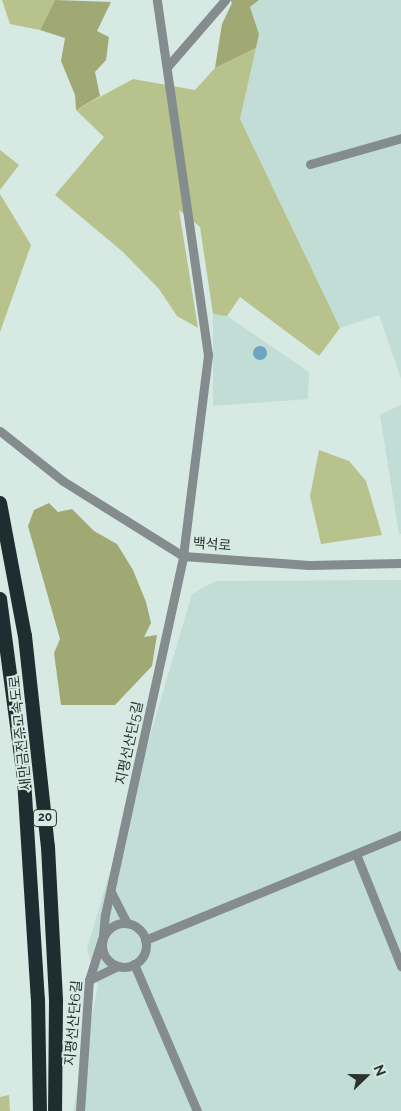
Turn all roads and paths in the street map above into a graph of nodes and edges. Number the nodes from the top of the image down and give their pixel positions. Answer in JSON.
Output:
{"nodes":[{"id":1,"x":157,"y":0,"type":"edge"},
{"id":2,"x":225,"y":0,"type":"edge"},
{"id":3,"x":167,"y":67,"type":"junction"},
{"id":4,"x":401,"y":138,"type":"edge"},
{"id":5,"x":310,"y":164,"type":"dead end"},
{"id":6,"x":0,"y":431,"type":"edge"},
{"id":7,"x":0,"y":503,"type":"edge"},
{"id":8,"x":183,"y":556,"type":"junction"},
{"id":9,"x":401,"y":563,"type":"edge"},
{"id":10,"x":0,"y":598,"type":"edge"},
{"id":11,"x":401,"y":835,"type":"edge"},
{"id":12,"x":356,"y":854,"type":"junction"},
{"id":13,"x":111,"y":892,"type":"junction"},
{"id":14,"x":126,"y":923,"type":"junction"},
{"id":15,"x":103,"y":938,"type":"junction"},
{"id":16,"x":145,"y":940,"type":"junction"},
{"id":17,"x":134,"y":964,"type":"junction"},
{"id":18,"x":118,"y":966,"type":"junction"},
{"id":19,"x":401,"y":966,"type":"edge"},
{"id":20,"x":89,"y":980,"type":"junction"},
{"id":21,"x":40,"y":1111,"type":"edge"},
{"id":22,"x":56,"y":1111,"type":"edge"},
{"id":23,"x":80,"y":1111,"type":"edge"},
{"id":24,"x":197,"y":1111,"type":"edge"}],
"edges":[{"from":1,"to":3,"type":"street","name":"지평선산단5길"},
{"from":2,"to":3,"type":"street"},
{"from":3,"to":8,"type":"street","name":"지평선산단5길"},
{"from":4,"to":5,"type":"street"},
{"from":6,"to":8,"type":"street","name":"백석로"},
{"from":7,"to":22,"type":"highway","name":"새만금전주고속도로","number":"20"},
{"from":8,"to":9,"type":"street","name":"백석로"},
{"from":8,"to":13,"type":"street","name":"지평선산단5길"},
{"from":10,"to":21,"type":"highway","name":"새만금전주고속도로","number":"20"},
{"from":11,"to":12,"type":"street"},
{"from":12,"to":16,"type":"street"},
{"from":12,"to":19,"type":"street"},
{"from":13,"to":14,"type":"street"},
{"from":13,"to":15,"type":"street","name":"지평선산단5길"},
{"from":14,"to":15,"type":"street"},
{"from":14,"to":16,"type":"street"},
{"from":15,"to":18,"type":"street"},
{"from":15,"to":20,"type":"street","name":"지평선산단6길"},
{"from":16,"to":17,"type":"street"},
{"from":17,"to":18,"type":"street"},
{"from":17,"to":24,"type":"street"},
{"from":18,"to":20,"type":"street"},
{"from":20,"to":23,"type":"street","name":"지평선산단6길"}]}
